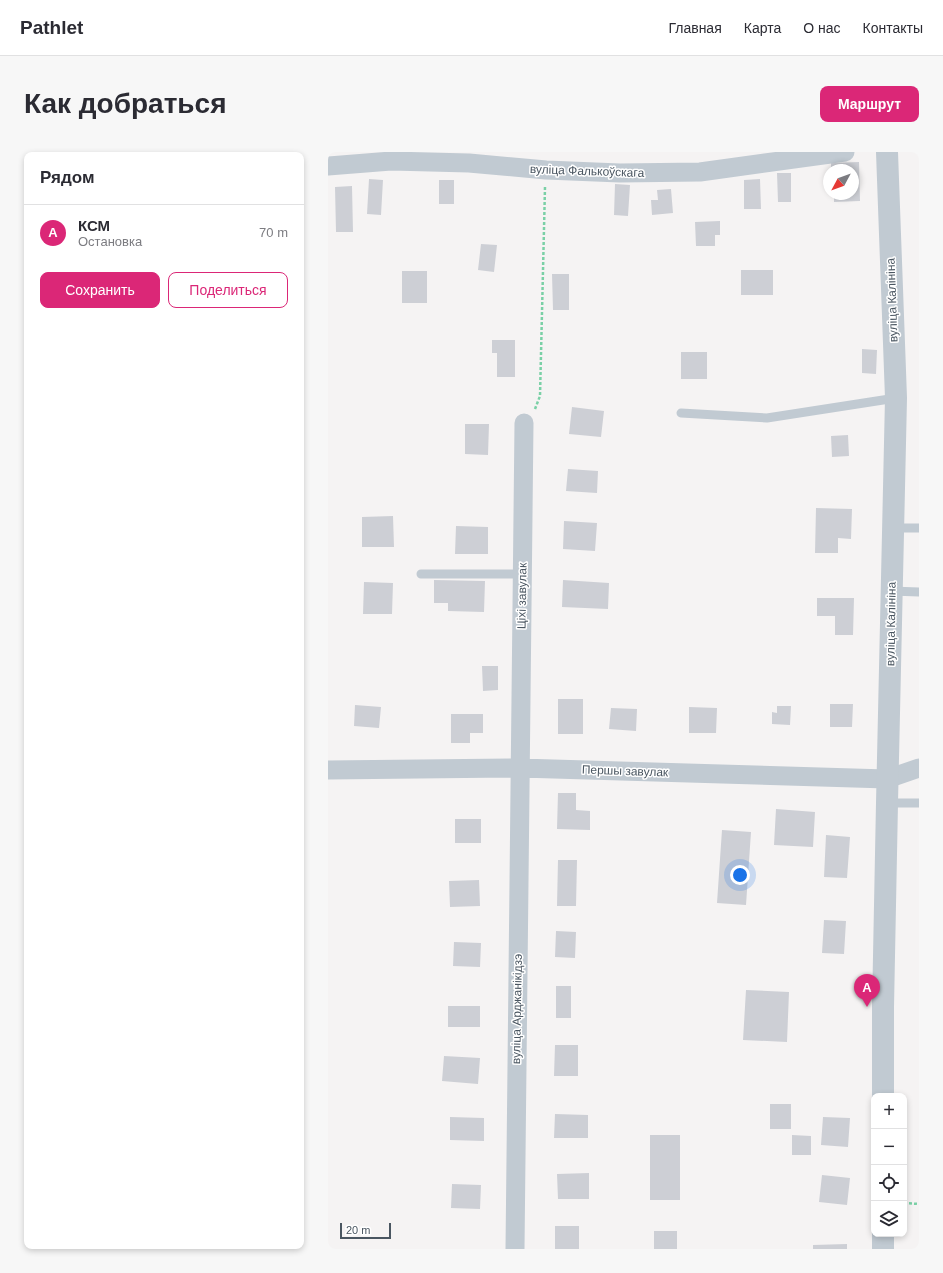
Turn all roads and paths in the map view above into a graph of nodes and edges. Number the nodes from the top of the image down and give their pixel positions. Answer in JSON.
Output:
{"nodes":[{"id":1,"x":845,"y":152,"type":"edge"},
{"id":2,"x":887,"y":152,"type":"edge"},
{"id":3,"x":328,"y":166,"type":"edge"},
{"id":4,"x":546,"y":170,"type":"junction"},
{"id":5,"x":896,"y":398,"type":"junction"},
{"id":6,"x":681,"y":413,"type":"dead end"},
{"id":7,"x":524,"y":424,"type":"joint"},
{"id":8,"x":893,"y":528,"type":"junction"},
{"id":9,"x":919,"y":528,"type":"edge"},
{"id":10,"x":421,"y":574,"type":"dead end"},
{"id":11,"x":522,"y":574,"type":"junction"},
{"id":12,"x":891,"y":591,"type":"junction"},
{"id":13,"x":919,"y":592,"type":"edge"},
{"id":14,"x":520,"y":768,"type":"junction"},
{"id":15,"x":919,"y":768,"type":"edge"},
{"id":16,"x":328,"y":770,"type":"edge"},
{"id":17,"x":887,"y":779,"type":"junction"},
{"id":18,"x":919,"y":803,"type":"edge"},
{"id":19,"x":887,"y":804,"type":"junction"},
{"id":20,"x":883,"y":1093,"type":"edge"},
{"id":21,"x":907,"y":1203,"type":"edge"},
{"id":22,"x":919,"y":1204,"type":"edge"},
{"id":23,"x":883,"y":1237,"type":"edge"},
{"id":24,"x":515,"y":1249,"type":"edge"},
{"id":25,"x":884,"y":1249,"type":"edge"}],
"edges":[{"from":1,"to":4,"type":"street","name":"вуліца Фалькоўскага"},
{"from":2,"to":5,"type":"street","name":"вуліца Калініна"},
{"from":3,"to":4,"type":"street","name":"вуліца Фалькоўскага"},
{"from":4,"to":7,"type":"path"},
{"from":5,"to":6,"type":"lane"},
{"from":5,"to":8,"type":"street","name":"вуліца Калініна"},
{"from":7,"to":11,"type":"street","name":"Ціхі завулак"},
{"from":8,"to":9,"type":"lane"},
{"from":8,"to":12,"type":"street","name":"вуліца Калініна"},
{"from":10,"to":11,"type":"lane"},
{"from":11,"to":14,"type":"street","name":"Ціхі завулак"},
{"from":12,"to":13,"type":"lane"},
{"from":12,"to":17,"type":"street","name":"вуліца Калініна"},
{"from":14,"to":16,"type":"street","name":"Першы завулак"},
{"from":14,"to":17,"type":"street","name":"Першы завулак"},
{"from":14,"to":24,"type":"street","name":"вуліца Арджанікідзэ"},
{"from":15,"to":17,"type":"street","name":"Першы завулак"},
{"from":17,"to":19,"type":"street","name":"вуліца Калініна"},
{"from":18,"to":19,"type":"lane"},
{"from":19,"to":20,"type":"street","name":"вуліца Калініна"},
{"from":21,"to":22,"type":"path"},
{"from":23,"to":25,"type":"street"}]}
